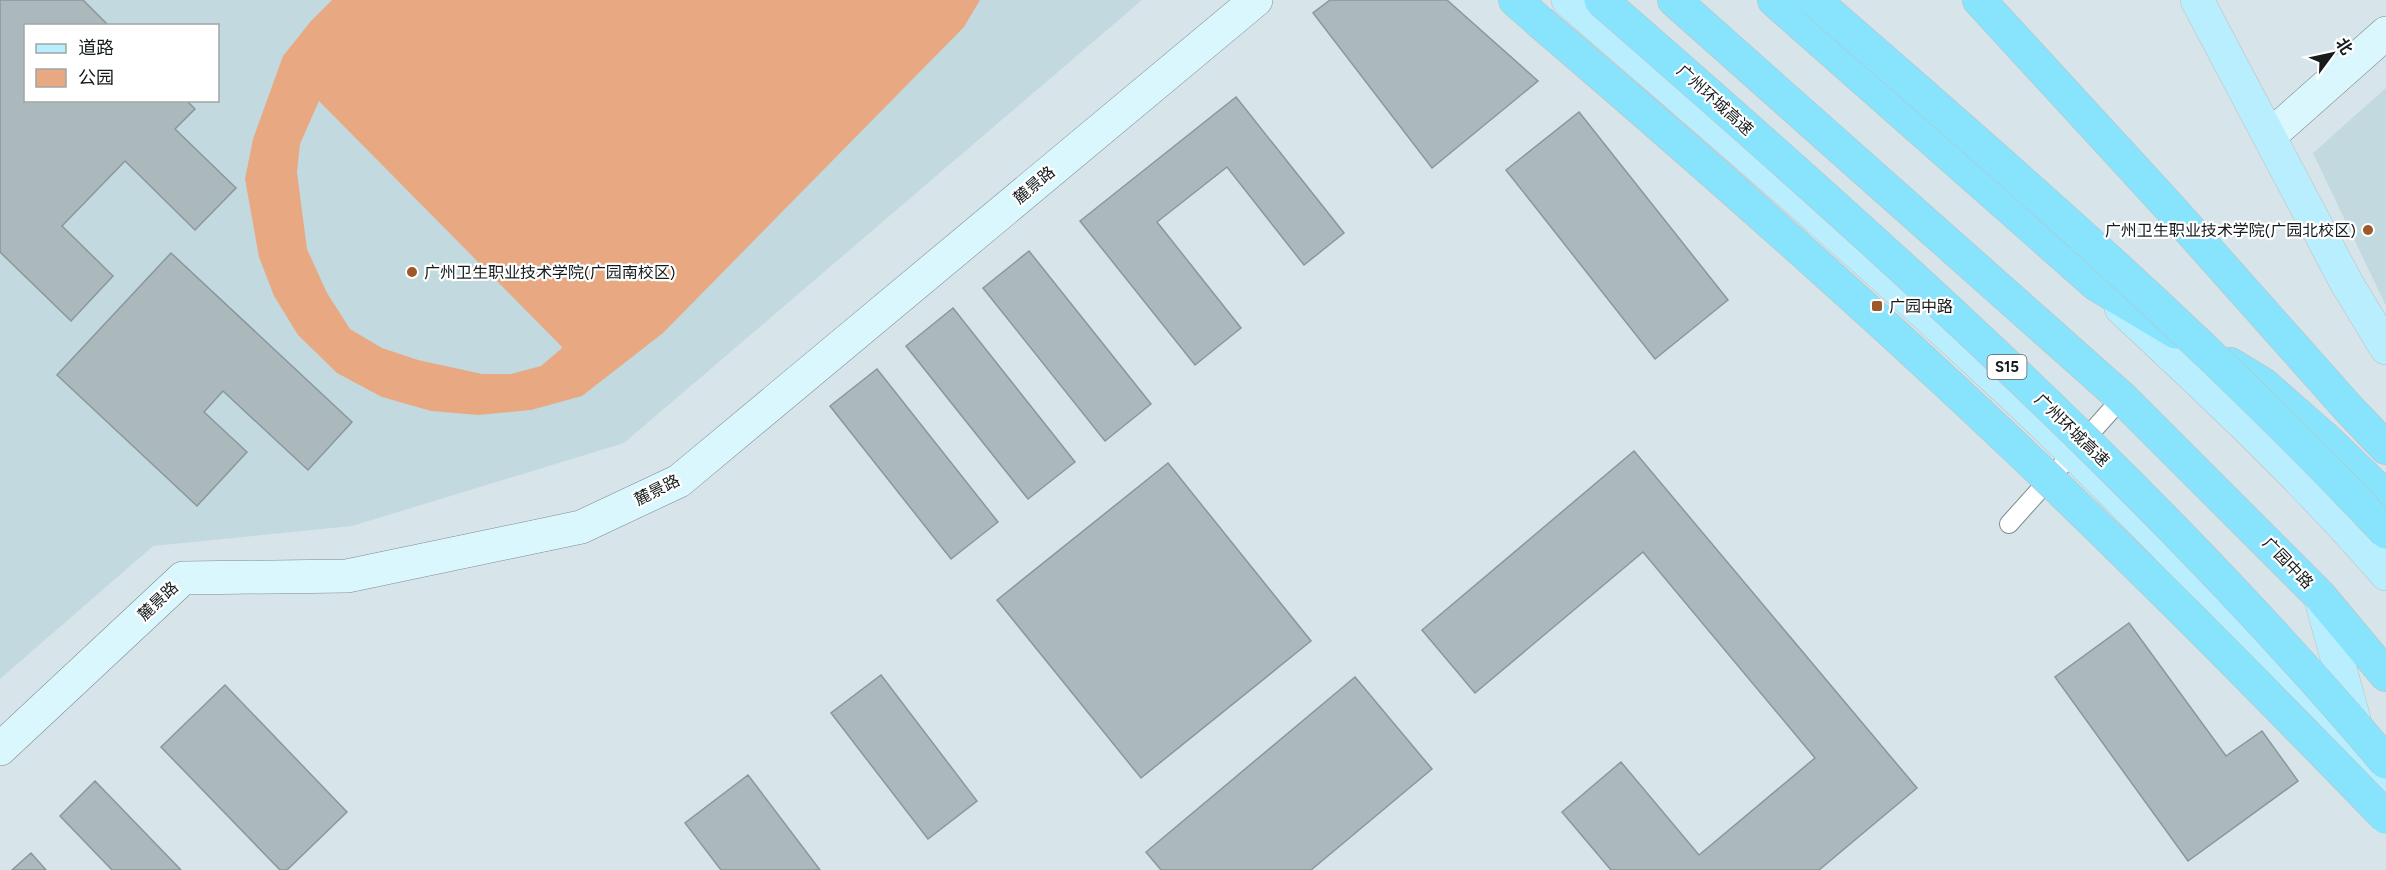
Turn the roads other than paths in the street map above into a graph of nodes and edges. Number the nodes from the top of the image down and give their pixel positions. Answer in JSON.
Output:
{"nodes":[{"id":1,"x":1256,"y":0,"type":"edge"},
{"id":2,"x":1515,"y":0,"type":"edge"},
{"id":3,"x":1568,"y":0,"type":"edge"},
{"id":4,"x":1601,"y":0,"type":"edge"},
{"id":5,"x":1674,"y":0,"type":"edge"},
{"id":6,"x":1774,"y":0,"type":"edge"},
{"id":7,"x":1814,"y":0,"type":"edge"},
{"id":8,"x":1979,"y":0,"type":"edge"},
{"id":9,"x":2197,"y":0,"type":"edge"},
{"id":10,"x":2386,"y":33,"type":"edge"},
{"id":11,"x":2270,"y":136,"type":"junction"},
{"id":12,"x":2097,"y":285,"type":"junction"},
{"id":13,"x":2386,"y":348,"type":"edge"},
{"id":14,"x":2122,"y":398,"type":"junction"},
{"id":15,"x":2386,"y":448,"type":"edge"},
{"id":16,"x":2073,"y":453,"type":"junction"},
{"id":17,"x":2386,"y":497,"type":"edge"},
{"id":18,"x":2009,"y":524,"type":"dead end"},
{"id":19,"x":2386,"y":532,"type":"edge"},
{"id":20,"x":2386,"y":574,"type":"edge"},
{"id":21,"x":2320,"y":596,"type":"junction"},
{"id":22,"x":2386,"y":675,"type":"edge"},
{"id":23,"x":0,"y":749,"type":"edge"},
{"id":24,"x":2380,"y":775,"type":"edge"},
{"id":25,"x":2386,"y":817,"type":"edge"}],
"edges":[{"from":1,"to":23,"type":"street","name":"麓景路"},
{"from":2,"to":25,"type":"highway","bridge":true},
{"from":3,"to":16,"type":"main road"},
{"from":4,"to":24,"type":"highway","name":"广州环城高速","number":"S15","bridge":true},
{"from":5,"to":14,"type":"highway","name":"广园中路"},
{"from":6,"to":12,"type":"highway"},
{"from":7,"to":19,"type":"highway","bridge":true},
{"from":8,"to":15,"type":"highway"},
{"from":9,"to":11,"type":"main road"},
{"from":10,"to":11,"type":"street"},
{"from":11,"to":13,"type":"main road"},
{"from":12,"to":17,"type":"highway"},
{"from":12,"to":20,"type":"main road"},
{"from":14,"to":16,"type":"lane"},
{"from":14,"to":21,"type":"highway","name":"广园中路"},
{"from":16,"to":18,"type":"lane"},
{"from":16,"to":24,"type":"main road"},
{"from":21,"to":22,"type":"highway","name":"广园中路"},
{"from":21,"to":24,"type":"main road"}]}
